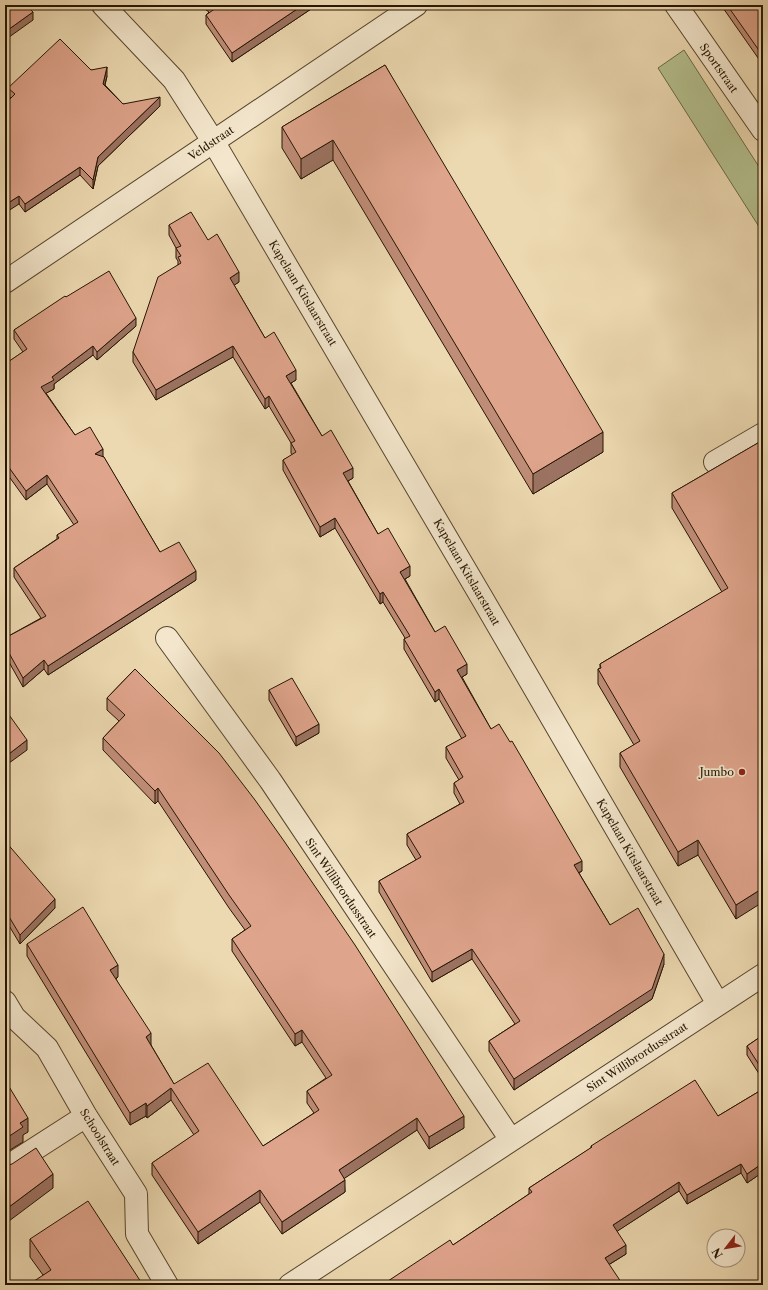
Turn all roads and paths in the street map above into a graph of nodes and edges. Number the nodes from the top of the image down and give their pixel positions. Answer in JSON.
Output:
{"nodes":[{"id":1,"x":104,"y":5,"type":"edge"},
{"id":2,"x":416,"y":5,"type":"edge"},
{"id":3,"x":676,"y":5,"type":"edge"},
{"id":4,"x":763,"y":130,"type":"edge"},
{"id":5,"x":213,"y":141,"type":"junction"},
{"id":6,"x":5,"y":282,"type":"edge"},
{"id":7,"x":763,"y":434,"type":"edge"},
{"id":8,"x":715,"y":462,"type":"dead end"},
{"id":9,"x":168,"y":638,"type":"dead end"},
{"id":10,"x":763,"y":975,"type":"edge"},
{"id":11,"x":5,"y":1002,"type":"edge"},
{"id":12,"x":718,"y":1004,"type":"junction"},
{"id":13,"x":86,"y":1116,"type":"junction"},
{"id":14,"x":511,"y":1140,"type":"junction"},
{"id":15,"x":5,"y":1168,"type":"edge"},
{"id":16,"x":167,"y":1285,"type":"edge"},
{"id":17,"x":290,"y":1285,"type":"edge"}],
"edges":[{"from":1,"to":5,"type":"street","name":"Kapelaan Kitslaarstraat"},
{"from":2,"to":5,"type":"street","name":"Veldstraat"},
{"from":3,"to":4,"type":"street","name":"Sportstraat"},
{"from":5,"to":6,"type":"street","name":"Veldstraat"},
{"from":5,"to":12,"type":"street","name":"Kapelaan Kitslaarstraat"},
{"from":7,"to":8,"type":"street"},
{"from":9,"to":14,"type":"street","name":"Sint Willibrordusstraat"},
{"from":10,"to":12,"type":"street","name":"Sint Willibrordusstraat"},
{"from":11,"to":13,"type":"street","name":"Schoolstraat"},
{"from":12,"to":14,"type":"street","name":"Sint Willibrordusstraat"},
{"from":13,"to":15,"type":"street"},
{"from":13,"to":16,"type":"street","name":"Schoolstraat"},
{"from":14,"to":17,"type":"street","name":"Sint Willibrordusstraat"}]}
